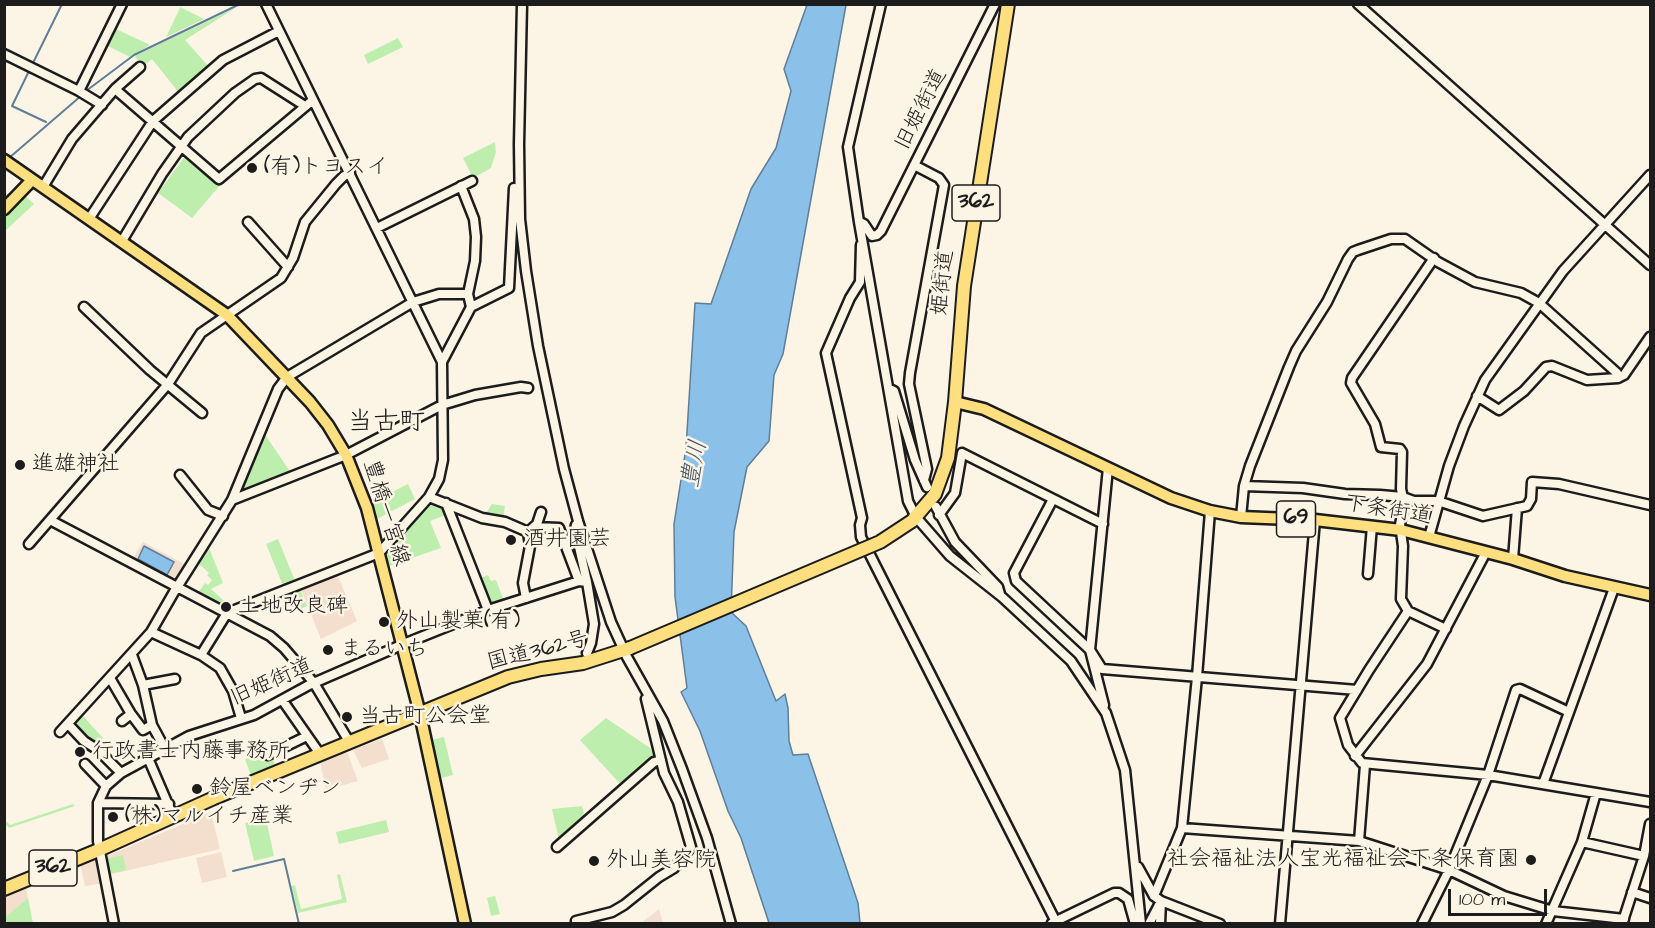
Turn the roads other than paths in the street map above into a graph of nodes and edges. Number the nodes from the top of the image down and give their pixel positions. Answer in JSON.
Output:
{"nodes":[{"id":1,"x":122,"y":4,"type":"edge"},
{"id":2,"x":266,"y":4,"type":"edge"},
{"id":3,"x":522,"y":4,"type":"edge"},
{"id":4,"x":881,"y":4,"type":"edge"},
{"id":5,"x":995,"y":4,"type":"edge"},
{"id":6,"x":1008,"y":4,"type":"edge"},
{"id":7,"x":1358,"y":4,"type":"edge"},
{"id":8,"x":279,"y":32,"type":"junction"},
{"id":9,"x":4,"y":54,"type":"edge"},
{"id":10,"x":140,"y":67,"type":"dead end"},
{"id":11,"x":115,"y":89,"type":"junction"},
{"id":12,"x":79,"y":91,"type":"junction"},
{"id":13,"x":313,"y":100,"type":"junction"},
{"id":14,"x":102,"y":105,"type":"junction"},
{"id":15,"x":305,"y":106,"type":"junction"},
{"id":16,"x":153,"y":121,"type":"junction"},
{"id":17,"x":182,"y":147,"type":"junction"},
{"id":18,"x":4,"y":160,"type":"edge"},
{"id":19,"x":914,"y":165,"type":"junction"},
{"id":20,"x":350,"y":173,"type":"junction"},
{"id":21,"x":519,"y":175,"type":"junction"},
{"id":22,"x":1650,"y":175,"type":"edge"},
{"id":23,"x":29,"y":178,"type":"junction"},
{"id":24,"x":472,"y":181,"type":"dead end"},
{"id":25,"x":461,"y":186,"type":"junction"},
{"id":26,"x":43,"y":187,"type":"junction"},
{"id":27,"x":4,"y":198,"type":"edge"},
{"id":28,"x":4,"y":208,"type":"edge"},
{"id":29,"x":89,"y":219,"type":"junction"},
{"id":30,"x":248,"y":222,"type":"dead end"},
{"id":31,"x":860,"y":222,"type":"junction"},
{"id":32,"x":1605,"y":224,"type":"junction"},
{"id":33,"x":377,"y":228,"type":"junction"},
{"id":34,"x":862,"y":238,"type":"junction"},
{"id":35,"x":122,"y":241,"type":"junction"},
{"id":36,"x":1434,"y":258,"type":"junction"},
{"id":37,"x":1650,"y":265,"type":"edge"},
{"id":38,"x":288,"y":267,"type":"junction"},
{"id":39,"x":468,"y":294,"type":"junction"},
{"id":40,"x":413,"y":302,"type":"junction"},
{"id":41,"x":1539,"y":303,"type":"junction"},
{"id":42,"x":471,"y":307,"type":"junction"},
{"id":43,"x":84,"y":308,"type":"dead end"},
{"id":44,"x":227,"y":315,"type":"junction"},
{"id":45,"x":1650,"y":337,"type":"edge"},
{"id":46,"x":442,"y":362,"type":"junction"},
{"id":47,"x":287,"y":377,"type":"junction"},
{"id":48,"x":1618,"y":378,"type":"junction"},
{"id":49,"x":168,"y":384,"type":"junction"},
{"id":50,"x":528,"y":388,"type":"dead end"},
{"id":51,"x":888,"y":388,"type":"junction"},
{"id":52,"x":1477,"y":396,"type":"junction"},
{"id":53,"x":955,"y":402,"type":"junction"},
{"id":54,"x":442,"y":405,"type":"junction"},
{"id":55,"x":202,"y":413,"type":"dead end"},
{"id":56,"x":346,"y":454,"type":"junction"},
{"id":57,"x":1108,"y":468,"type":"junction"},
{"id":58,"x":180,"y":475,"type":"dead end"},
{"id":59,"x":1244,"y":486,"type":"junction"},
{"id":60,"x":429,"y":497,"type":"junction"},
{"id":61,"x":1404,"y":498,"type":"junction"},
{"id":62,"x":1053,"y":499,"type":"junction"},
{"id":63,"x":232,"y":501,"type":"junction"},
{"id":64,"x":1438,"y":501,"type":"junction"},
{"id":65,"x":446,"y":502,"type":"junction"},
{"id":66,"x":1650,"y":504,"type":"edge"},
{"id":67,"x":1517,"y":508,"type":"junction"},
{"id":68,"x":1210,"y":511,"type":"junction"},
{"id":69,"x":541,"y":512,"type":"dead end"},
{"id":70,"x":223,"y":516,"type":"junction"},
{"id":71,"x":1241,"y":517,"type":"junction"},
{"id":72,"x":914,"y":519,"type":"junction"},
{"id":73,"x":50,"y":520,"type":"junction"},
{"id":74,"x":1315,"y":520,"type":"junction"},
{"id":75,"x":578,"y":521,"type":"junction"},
{"id":76,"x":1103,"y":524,"type":"junction"},
{"id":77,"x":1372,"y":526,"type":"junction"},
{"id":78,"x":531,"y":530,"type":"junction"},
{"id":79,"x":1401,"y":530,"type":"junction"},
{"id":80,"x":1429,"y":537,"type":"junction"},
{"id":81,"x":29,"y":544,"type":"dead end"},
{"id":82,"x":1486,"y":552,"type":"junction"},
{"id":83,"x":379,"y":554,"type":"junction"},
{"id":84,"x":1514,"y":560,"type":"junction"},
{"id":85,"x":1368,"y":574,"type":"dead end"},
{"id":86,"x":583,"y":582,"type":"junction"},
{"id":87,"x":178,"y":586,"type":"junction"},
{"id":88,"x":1614,"y":588,"type":"junction"},
{"id":89,"x":1650,"y":595,"type":"edge"},
{"id":90,"x":1002,"y":597,"type":"junction"},
{"id":91,"x":526,"y":598,"type":"junction"},
{"id":92,"x":488,"y":610,"type":"junction"},
{"id":93,"x":1408,"y":611,"type":"junction"},
{"id":94,"x":227,"y":614,"type":"junction"},
{"id":95,"x":1446,"y":629,"type":"junction"},
{"id":96,"x":151,"y":632,"type":"junction"},
{"id":97,"x":401,"y":646,"type":"junction"},
{"id":98,"x":627,"y":650,"type":"junction"},
{"id":99,"x":1090,"y":650,"type":"junction"},
{"id":100,"x":587,"y":653,"type":"dead end"},
{"id":101,"x":132,"y":655,"type":"junction"},
{"id":102,"x":201,"y":655,"type":"junction"},
{"id":103,"x":1197,"y":676,"type":"junction"},
{"id":104,"x":110,"y":678,"type":"junction"},
{"id":105,"x":175,"y":679,"type":"dead end"},
{"id":106,"x":314,"y":683,"type":"junction"},
{"id":107,"x":143,"y":685,"type":"junction"},
{"id":108,"x":642,"y":685,"type":"junction"},
{"id":109,"x":1300,"y":685,"type":"junction"},
{"id":110,"x":1357,"y":690,"type":"junction"},
{"id":111,"x":283,"y":701,"type":"junction"},
{"id":112,"x":1106,"y":712,"type":"junction"},
{"id":113,"x":1569,"y":712,"type":"junction"},
{"id":114,"x":131,"y":714,"type":"junction"},
{"id":115,"x":420,"y":714,"type":"junction"},
{"id":116,"x":241,"y":718,"type":"junction"},
{"id":117,"x":122,"y":721,"type":"dead end"},
{"id":118,"x":68,"y":724,"type":"junction"},
{"id":119,"x":152,"y":725,"type":"junction"},
{"id":120,"x":60,"y":732,"type":"dead end"},
{"id":121,"x":307,"y":736,"type":"junction"},
{"id":122,"x":350,"y":742,"type":"junction"},
{"id":123,"x":165,"y":749,"type":"junction"},
{"id":124,"x":320,"y":754,"type":"junction"},
{"id":125,"x":268,"y":755,"type":"dead end"},
{"id":126,"x":1355,"y":756,"type":"junction"},
{"id":127,"x":148,"y":758,"type":"junction"},
{"id":128,"x":661,"y":760,"type":"junction"},
{"id":129,"x":85,"y":764,"type":"dead end"},
{"id":130,"x":1365,"y":765,"type":"junction"},
{"id":131,"x":121,"y":773,"type":"junction"},
{"id":132,"x":1488,"y":775,"type":"junction"},
{"id":133,"x":1544,"y":784,"type":"junction"},
{"id":134,"x":106,"y":786,"type":"junction"},
{"id":135,"x":1596,"y":793,"type":"junction"},
{"id":136,"x":1650,"y":802,"type":"edge"},
{"id":137,"x":98,"y":803,"type":"junction"},
{"id":138,"x":171,"y":810,"type":"junction"},
{"id":139,"x":1650,"y":824,"type":"edge"},
{"id":140,"x":1182,"y":828,"type":"junction"},
{"id":141,"x":1287,"y":836,"type":"junction"},
{"id":142,"x":1359,"y":841,"type":"junction"},
{"id":143,"x":1582,"y":842,"type":"junction"},
{"id":144,"x":557,"y":847,"type":"dead end"},
{"id":145,"x":101,"y":849,"type":"junction"},
{"id":146,"x":1644,"y":856,"type":"junction"},
{"id":147,"x":1136,"y":862,"type":"junction"},
{"id":148,"x":1449,"y":870,"type":"junction"},
{"id":149,"x":4,"y":889,"type":"edge"},
{"id":150,"x":1632,"y":892,"type":"junction"},
{"id":151,"x":1158,"y":898,"type":"junction"},
{"id":152,"x":1650,"y":898,"type":"edge"},
{"id":153,"x":1553,"y":911,"type":"junction"},
{"id":154,"x":576,"y":921,"type":"dead end"},
{"id":155,"x":1623,"y":921,"type":"edge"},
{"id":156,"x":1055,"y":923,"type":"edge"},
{"id":157,"x":114,"y":924,"type":"edge"},
{"id":158,"x":465,"y":924,"type":"edge"},
{"id":159,"x":731,"y":924,"type":"edge"},
{"id":160,"x":1135,"y":924,"type":"edge"},
{"id":161,"x":1141,"y":924,"type":"edge"},
{"id":162,"x":1149,"y":924,"type":"edge"},
{"id":163,"x":1160,"y":924,"type":"edge"},
{"id":164,"x":1220,"y":924,"type":"edge"},
{"id":165,"x":1281,"y":924,"type":"edge"},
{"id":166,"x":1422,"y":924,"type":"edge"},
{"id":167,"x":1546,"y":924,"type":"edge"}],
"edges":[{"from":1,"to":12,"type":"street"},
{"from":2,"to":8,"type":"street"},
{"from":3,"to":21,"type":"street"},
{"from":4,"to":31,"type":"street"},
{"from":5,"to":19,"type":"street","name":"旧姫街道"},
{"from":6,"to":53,"type":"highway","name":"姫街道","number":"362"},
{"from":7,"to":32,"type":"street"},
{"from":8,"to":13,"type":"street"},
{"from":8,"to":16,"type":"street"},
{"from":9,"to":12,"type":"street"},
{"from":10,"to":11,"type":"street"},
{"from":11,"to":14,"type":"street"},
{"from":11,"to":16,"type":"street"},
{"from":12,"to":14,"type":"street"},
{"from":13,"to":15,"type":"street"},
{"from":13,"to":20,"type":"street"},
{"from":14,"to":26,"type":"street"},
{"from":15,"to":17,"type":"street"},
{"from":15,"to":17,"type":"street"},
{"from":16,"to":17,"type":"street"},
{"from":16,"to":29,"type":"street"},
{"from":17,"to":35,"type":"street"},
{"from":18,"to":23,"type":"main road","name":"豊橋一宮線"},
{"from":19,"to":31,"type":"street","name":"旧姫街道"},
{"from":19,"to":51,"type":"street"},
{"from":20,"to":33,"type":"street"},
{"from":20,"to":38,"type":"street"},
{"from":21,"to":42,"type":"street"},
{"from":21,"to":75,"type":"street"},
{"from":22,"to":32,"type":"street"},
{"from":23,"to":26,"type":"main road","name":"豊橋一宮線"},
{"from":23,"to":27,"type":"main road"},
{"from":23,"to":28,"type":"main road"},
{"from":24,"to":25,"type":"street"},
{"from":25,"to":33,"type":"street"},
{"from":25,"to":39,"type":"street"},
{"from":26,"to":29,"type":"main road","name":"豊橋一宮線"},
{"from":29,"to":35,"type":"main road","name":"豊橋一宮線"},
{"from":30,"to":38,"type":"street"},
{"from":31,"to":34,"type":"street"},
{"from":32,"to":37,"type":"street"},
{"from":32,"to":41,"type":"street"},
{"from":33,"to":40,"type":"street"},
{"from":34,"to":51,"type":"street"},
{"from":34,"to":156,"type":"street"},
{"from":35,"to":44,"type":"main road","name":"豊橋一宮線"},
{"from":36,"to":41,"type":"street"},
{"from":36,"to":59,"type":"street"},
{"from":36,"to":61,"type":"street"},
{"from":38,"to":44,"type":"street"},
{"from":39,"to":40,"type":"street"},
{"from":39,"to":42,"type":"street"},
{"from":40,"to":46,"type":"street"},
{"from":40,"to":47,"type":"street"},
{"from":41,"to":48,"type":"street"},
{"from":41,"to":52,"type":"street"},
{"from":42,"to":46,"type":"street"},
{"from":43,"to":49,"type":"street"},
{"from":44,"to":47,"type":"main road","name":"豊橋一宮線"},
{"from":44,"to":49,"type":"street"},
{"from":45,"to":48,"type":"street"},
{"from":46,"to":54,"type":"street"},
{"from":47,"to":56,"type":"main road","name":"豊橋一宮線"},
{"from":47,"to":63,"type":"street"},
{"from":48,"to":52,"type":"street"},
{"from":49,"to":55,"type":"street"},
{"from":49,"to":73,"type":"street"},
{"from":50,"to":54,"type":"street"},
{"from":51,"to":72,"type":"street"},
{"from":52,"to":64,"type":"street"},
{"from":53,"to":57,"type":"main road","name":"下条街道","number":"69"},
{"from":53,"to":72,"type":"highway","name":"姫街道","number":"362"},
{"from":54,"to":56,"type":"street"},
{"from":54,"to":60,"type":"street"},
{"from":56,"to":63,"type":"street"},
{"from":56,"to":83,"type":"main road","name":"豊橋一宮線"},
{"from":57,"to":68,"type":"main road","name":"下条街道","number":"69"},
{"from":57,"to":76,"type":"street"},
{"from":58,"to":70,"type":"street"},
{"from":59,"to":61,"type":"street"},
{"from":59,"to":71,"type":"street"},
{"from":60,"to":65,"type":"street"},
{"from":60,"to":83,"type":"street"},
{"from":61,"to":64,"type":"street"},
{"from":61,"to":79,"type":"street"},
{"from":62,"to":76,"type":"street"},
{"from":62,"to":90,"type":"street"},
{"from":62,"to":99,"type":"street"},
{"from":63,"to":70,"type":"street"},
{"from":64,"to":67,"type":"street"},
{"from":64,"to":80,"type":"street"},
{"from":65,"to":78,"type":"street"},
{"from":65,"to":92,"type":"street"},
{"from":66,"to":67,"type":"street"},
{"from":67,"to":84,"type":"street"},
{"from":68,"to":71,"type":"main road","name":"下条街道","number":"69"},
{"from":68,"to":103,"type":"street"},
{"from":69,"to":78,"type":"street"},
{"from":70,"to":87,"type":"street"},
{"from":71,"to":74,"type":"main road","name":"下条街道","number":"69"},
{"from":72,"to":90,"type":"street"},
{"from":72,"to":98,"type":"highway","name":"国道362号","number":"362","bridge":true},
{"from":73,"to":81,"type":"street"},
{"from":73,"to":87,"type":"street"},
{"from":74,"to":77,"type":"main road","name":"下条街道","number":"69"},
{"from":74,"to":109,"type":"street"},
{"from":75,"to":86,"type":"street"},
{"from":75,"to":98,"type":"street"},
{"from":76,"to":99,"type":"street"},
{"from":77,"to":79,"type":"main road","name":"下条街道","number":"69"},
{"from":77,"to":85,"type":"street"},
{"from":78,"to":86,"type":"street"},
{"from":78,"to":91,"type":"street"},
{"from":79,"to":80,"type":"main road","name":"下条街道","number":"69"},
{"from":79,"to":93,"type":"street"},
{"from":80,"to":82,"type":"main road","name":"下条街道","number":"69"},
{"from":82,"to":84,"type":"main road","name":"下条街道","number":"69"},
{"from":82,"to":95,"type":"street"},
{"from":83,"to":94,"type":"street"},
{"from":83,"to":97,"type":"main road","name":"豊橋一宮線"},
{"from":84,"to":88,"type":"main road","name":"下条街道","number":"69"},
{"from":86,"to":91,"type":"street","name":"旧姫街道"},
{"from":86,"to":100,"type":"street"},
{"from":87,"to":94,"type":"street"},
{"from":87,"to":96,"type":"street"},
{"from":88,"to":89,"type":"main road","name":"下条街道","number":"69"},
{"from":88,"to":113,"type":"street"},
{"from":90,"to":112,"type":"street"},
{"from":91,"to":92,"type":"street","name":"旧姫街道"},
{"from":92,"to":97,"type":"street","name":"旧姫街道"},
{"from":93,"to":95,"type":"street"},
{"from":93,"to":110,"type":"street"},
{"from":94,"to":102,"type":"street"},
{"from":94,"to":106,"type":"street"},
{"from":95,"to":126,"type":"street"},
{"from":96,"to":101,"type":"street"},
{"from":96,"to":102,"type":"street"},
{"from":97,"to":106,"type":"street","name":"旧姫街道"},
{"from":97,"to":115,"type":"main road","name":"豊橋一宮線"},
{"from":98,"to":108,"type":"street"},
{"from":98,"to":115,"type":"highway","name":"国道362号","number":"362"},
{"from":99,"to":103,"type":"street"},
{"from":99,"to":112,"type":"street"},
{"from":101,"to":104,"type":"street"},
{"from":101,"to":107,"type":"street"},
{"from":102,"to":116,"type":"street"},
{"from":103,"to":109,"type":"street"},
{"from":103,"to":140,"type":"street"},
{"from":104,"to":114,"type":"street"},
{"from":104,"to":118,"type":"street"},
{"from":105,"to":107,"type":"street"},
{"from":106,"to":111,"type":"street","name":"旧姫街道"},
{"from":106,"to":122,"type":"street"},
{"from":107,"to":119,"type":"street"},
{"from":108,"to":128,"type":"street"},
{"from":108,"to":159,"type":"street"},
{"from":109,"to":110,"type":"street"},
{"from":109,"to":141,"type":"street"},
{"from":110,"to":126,"type":"street"},
{"from":111,"to":116,"type":"street","name":"旧姫街道"},
{"from":111,"to":121,"type":"street"},
{"from":112,"to":147,"type":"street"},
{"from":113,"to":132,"type":"street"},
{"from":113,"to":133,"type":"street"},
{"from":114,"to":117,"type":"street"},
{"from":114,"to":119,"type":"street"},
{"from":115,"to":122,"type":"highway","name":"国道362号","number":"362"},
{"from":115,"to":158,"type":"main road","name":"豊橋一宮線"},
{"from":116,"to":123,"type":"street","name":"旧姫街道"},
{"from":118,"to":120,"type":"street"},
{"from":118,"to":131,"type":"street"},
{"from":119,"to":123,"type":"street"},
{"from":121,"to":124,"type":"street"},
{"from":121,"to":125,"type":"street"},
{"from":122,"to":124,"type":"highway","name":"国道362号","number":"362"},
{"from":123,"to":127,"type":"street","name":"旧姫街道"},
{"from":124,"to":138,"type":"highway","name":"国道362号","number":"362"},
{"from":126,"to":130,"type":"street"},
{"from":127,"to":131,"type":"street","name":"旧姫街道"},
{"from":127,"to":138,"type":"street"},
{"from":128,"to":144,"type":"street"},
{"from":128,"to":154,"type":"street"},
{"from":129,"to":134,"type":"street"},
{"from":130,"to":132,"type":"street"},
{"from":130,"to":142,"type":"street"},
{"from":131,"to":134,"type":"street","name":"旧姫街道"},
{"from":132,"to":133,"type":"street"},
{"from":132,"to":148,"type":"street"},
{"from":133,"to":135,"type":"street"},
{"from":134,"to":137,"type":"street","name":"旧姫街道"},
{"from":135,"to":136,"type":"street"},
{"from":135,"to":143,"type":"street"},
{"from":137,"to":138,"type":"street"},
{"from":137,"to":145,"type":"street","name":"旧姫街道"},
{"from":138,"to":145,"type":"highway","name":"国道362号","number":"362"},
{"from":139,"to":146,"type":"street"},
{"from":140,"to":141,"type":"street"},
{"from":140,"to":151,"type":"street"},
{"from":141,"to":142,"type":"street"},
{"from":141,"to":165,"type":"street"},
{"from":142,"to":148,"type":"street"},
{"from":143,"to":146,"type":"street"},
{"from":143,"to":153,"type":"street"},
{"from":145,"to":149,"type":"highway","name":"国道362号","number":"362"},
{"from":145,"to":157,"type":"street","name":"旧姫街道"},
{"from":146,"to":150,"type":"street"},
{"from":147,"to":151,"type":"street"},
{"from":147,"to":161,"type":"street"},
{"from":148,"to":153,"type":"street"},
{"from":148,"to":166,"type":"street"},
{"from":150,"to":152,"type":"street"},
{"from":150,"to":155,"type":"street"},
{"from":151,"to":162,"type":"street"},
{"from":151,"to":163,"type":"street"},
{"from":151,"to":164,"type":"street"},
{"from":153,"to":155,"type":"street"},
{"from":153,"to":167,"type":"street"},
{"from":156,"to":160,"type":"street"}]}
